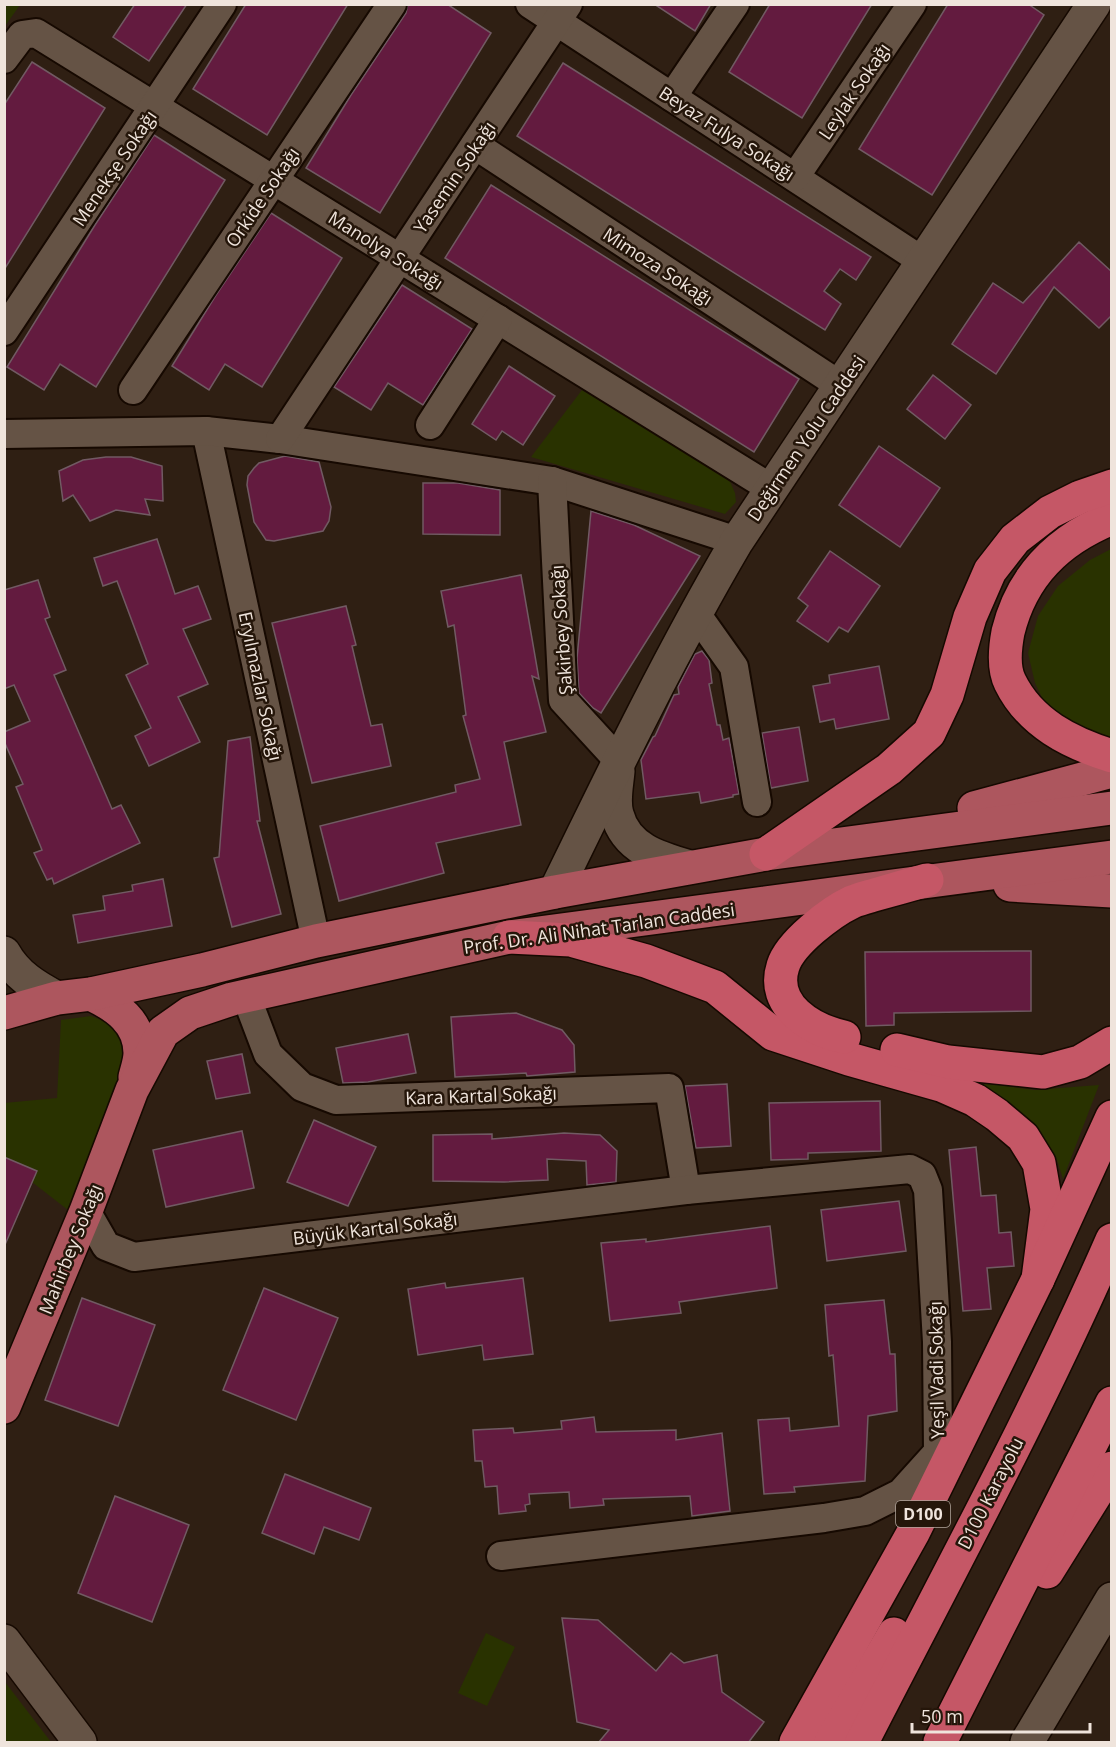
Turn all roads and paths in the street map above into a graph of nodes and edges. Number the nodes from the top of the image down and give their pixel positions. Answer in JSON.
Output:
{"nodes":[{"id":1,"x":222,"y":4,"type":"edge"},
{"id":2,"x":392,"y":4,"type":"edge"},
{"id":3,"x":530,"y":4,"type":"edge"},
{"id":4,"x":735,"y":4,"type":"edge"},
{"id":5,"x":912,"y":4,"type":"edge"},
{"id":6,"x":1089,"y":6,"type":"edge"},
{"id":7,"x":562,"y":13,"type":"edge"},
{"id":8,"x":4,"y":59,"type":"edge"},
{"id":9,"x":672,"y":97,"type":"junction"},
{"id":10,"x":154,"y":106,"type":"junction"},
{"id":11,"x":475,"y":145,"type":"junction"},
{"id":12,"x":795,"y":177,"type":"junction"},
{"id":13,"x":273,"y":180,"type":"junction"},
{"id":14,"x":400,"y":259,"type":"junction"},
{"id":15,"x":924,"y":262,"type":"junction"},
{"id":16,"x":498,"y":319,"type":"junction"},
{"id":17,"x":4,"y":331,"type":"edge"},
{"id":18,"x":841,"y":386,"type":"junction"},
{"id":19,"x":133,"y":390,"type":"dead end"},
{"id":20,"x":430,"y":425,"type":"dead end"},
{"id":21,"x":206,"y":431,"type":"junction"},
{"id":22,"x":4,"y":434,"type":"edge"},
{"id":23,"x":280,"y":439,"type":"junction"},
{"id":24,"x":552,"y":481,"type":"junction"},
{"id":25,"x":1112,"y":486,"type":"edge"},
{"id":26,"x":772,"y":489,"type":"junction"},
{"id":27,"x":1112,"y":518,"type":"edge"},
{"id":28,"x":737,"y":541,"type":"junction"},
{"id":29,"x":695,"y":612,"type":"junction"},
{"id":30,"x":1112,"y":756,"type":"edge"},
{"id":31,"x":618,"y":760,"type":"junction"},
{"id":32,"x":1112,"y":771,"type":"edge"},
{"id":33,"x":757,"y":802,"type":"dead end"},
{"id":34,"x":1112,"y":808,"type":"edge"},
{"id":35,"x":847,"y":842,"type":"junction"},
{"id":36,"x":766,"y":854,"type":"junction"},
{"id":37,"x":1112,"y":857,"type":"edge"},
{"id":38,"x":690,"y":867,"type":"junction"},
{"id":39,"x":927,"y":880,"type":"junction"},
{"id":40,"x":1112,"y":891,"type":"edge"},
{"id":41,"x":555,"y":892,"type":"junction"},
{"id":42,"x":509,"y":937,"type":"junction"},
{"id":43,"x":316,"y":941,"type":"junction"},
{"id":44,"x":4,"y":953,"type":"edge"},
{"id":45,"x":91,"y":994,"type":"junction"},
{"id":46,"x":246,"y":996,"type":"junction"},
{"id":47,"x":57,"y":998,"type":"junction"},
{"id":48,"x":4,"y":1013,"type":"edge"},
{"id":49,"x":1112,"y":1043,"type":"edge"},
{"id":50,"x":132,"y":1090,"type":"junction"},
{"id":51,"x":1112,"y":1117,"type":"edge"},
{"id":52,"x":686,"y":1190,"type":"junction"},
{"id":53,"x":86,"y":1211,"type":"junction"},
{"id":54,"x":1112,"y":1240,"type":"edge"},
{"id":55,"x":1038,"y":1279,"type":"junction"},
{"id":56,"x":1112,"y":1403,"type":"edge"},
{"id":57,"x":4,"y":1407,"type":"edge"},
{"id":58,"x":945,"y":1455,"type":"junction"},
{"id":59,"x":1112,"y":1468,"type":"edge"},
{"id":60,"x":1001,"y":1472,"type":"junction"},
{"id":61,"x":501,"y":1556,"type":"dead end"},
{"id":62,"x":1112,"y":1599,"type":"edge"},
{"id":63,"x":4,"y":1641,"type":"edge"},
{"id":64,"x":945,"y":1734,"type":"edge"},
{"id":65,"x":80,"y":1743,"type":"edge"},
{"id":66,"x":796,"y":1743,"type":"edge"},
{"id":67,"x":831,"y":1743,"type":"edge"},
{"id":68,"x":862,"y":1743,"type":"edge"},
{"id":69,"x":1027,"y":1743,"type":"edge"}],
"edges":[{"from":1,"to":10,"type":"street","name":"Menekşe Sokağı"},
{"from":2,"to":13,"type":"street","name":"Orkide Sokağı"},
{"from":3,"to":7,"type":"street","name":"Beyaz Fulya Sokağı"},
{"from":4,"to":9,"type":"street"},
{"from":5,"to":12,"type":"street","name":"Leylak Sokağı"},
{"from":6,"to":15,"type":"street","name":"Değirmen Yolu Caddesi"},
{"from":7,"to":9,"type":"street","name":"Beyaz Fulya Sokağı"},
{"from":7,"to":11,"type":"street","name":"Yasemin Sokağı"},
{"from":8,"to":10,"type":"street","name":"Manolya Sokağı"},
{"from":9,"to":12,"type":"street","name":"Beyaz Fulya Sokağı"},
{"from":10,"to":13,"type":"street","name":"Manolya Sokağı"},
{"from":10,"to":17,"type":"street","name":"Menekşe Sokağı"},
{"from":11,"to":14,"type":"street","name":"Yasemin Sokağı"},
{"from":11,"to":18,"type":"street","name":"Mimoza Sokağı"},
{"from":12,"to":15,"type":"street","name":"Beyaz Fulya Sokağı"},
{"from":13,"to":14,"type":"street","name":"Manolya Sokağı"},
{"from":13,"to":19,"type":"street","name":"Orkide Sokağı"},
{"from":14,"to":16,"type":"street","name":"Manolya Sokağı"},
{"from":14,"to":23,"type":"street","name":"Yasemin Sokağı"},
{"from":15,"to":18,"type":"street","name":"Değirmen Yolu Caddesi"},
{"from":16,"to":20,"type":"street"},
{"from":16,"to":26,"type":"street","name":"Manolya Sokağı"},
{"from":18,"to":26,"type":"street","name":"Değirmen Yolu Caddesi"},
{"from":21,"to":22,"type":"street"},
{"from":21,"to":23,"type":"street"},
{"from":21,"to":43,"type":"street","name":"Eryılmazlar Sokağı"},
{"from":23,"to":24,"type":"street"},
{"from":24,"to":28,"type":"street"},
{"from":24,"to":31,"type":"street","name":"Şakirbey Sokağı"},
{"from":25,"to":36,"type":"highway"},
{"from":26,"to":28,"type":"street","name":"Değirmen Yolu Caddesi"},
{"from":27,"to":30,"type":"highway"},
{"from":28,"to":29,"type":"street","name":"Değirmen Yolu Caddesi"},
{"from":29,"to":31,"type":"street","name":"Değirmen Yolu Caddesi"},
{"from":29,"to":33,"type":"street"},
{"from":31,"to":38,"type":"street"},
{"from":31,"to":41,"type":"street","name":"Değirmen Yolu Caddesi"},
{"from":32,"to":35,"type":"main road"},
{"from":34,"to":35,"type":"main road"},
{"from":35,"to":36,"type":"main road","name":"Prof. Dr. Ali Nihat Tarlan Caddesi"},
{"from":36,"to":38,"type":"main road","name":"Prof. Dr. Ali Nihat Tarlan Caddesi"},
{"from":37,"to":39,"type":"main road","name":"Prof. Dr. Ali Nihat Tarlan Caddesi"},
{"from":38,"to":41,"type":"main road","name":"Prof. Dr. Ali Nihat Tarlan Caddesi"},
{"from":39,"to":40,"type":"main road"},
{"from":39,"to":42,"type":"main road","name":"Prof. Dr. Ali Nihat Tarlan Caddesi"},
{"from":39,"to":49,"type":"highway"},
{"from":41,"to":43,"type":"main road","name":"Prof. Dr. Ali Nihat Tarlan Caddesi"},
{"from":42,"to":46,"type":"main road","name":"Prof. Dr. Ali Nihat Tarlan Caddesi"},
{"from":42,"to":55,"type":"highway"},
{"from":43,"to":45,"type":"main road","name":"Prof. Dr. Ali Nihat Tarlan Caddesi"},
{"from":44,"to":47,"type":"street"},
{"from":45,"to":47,"type":"main road","name":"Prof. Dr. Ali Nihat Tarlan Caddesi"},
{"from":45,"to":50,"type":"main road"},
{"from":46,"to":50,"type":"main road","name":"Prof. Dr. Ali Nihat Tarlan Caddesi"},
{"from":46,"to":52,"type":"street","name":"Kara Kartal Sokağı"},
{"from":47,"to":48,"type":"main road","name":"Prof. Dr. Ali Nihat Tarlan Caddesi"},
{"from":50,"to":53,"type":"main road","name":"Mahirbey Sokağı"},
{"from":51,"to":55,"type":"highway"},
{"from":52,"to":53,"type":"street","name":"Büyük Kartal Sokağı"},
{"from":52,"to":58,"type":"street","name":"Yeşil Vadi Sokağı"},
{"from":53,"to":57,"type":"main road","name":"Mahirbey Sokağı"},
{"from":54,"to":60,"type":"highway","name":"D100 Karayolu","number":"D100"},
{"from":55,"to":58,"type":"highway","number":"D100"},
{"from":56,"to":64,"type":"highway"},
{"from":58,"to":61,"type":"street","name":"Yeşil Vadi Sokağı"},
{"from":58,"to":66,"type":"highway","number":"D100"},
{"from":59,"to":64,"type":"highway"},
{"from":60,"to":67,"type":"highway"},
{"from":60,"to":68,"type":"highway","name":"D100 Karayolu","number":"D100"},
{"from":62,"to":69,"type":"street"},
{"from":63,"to":65,"type":"street"}]}
